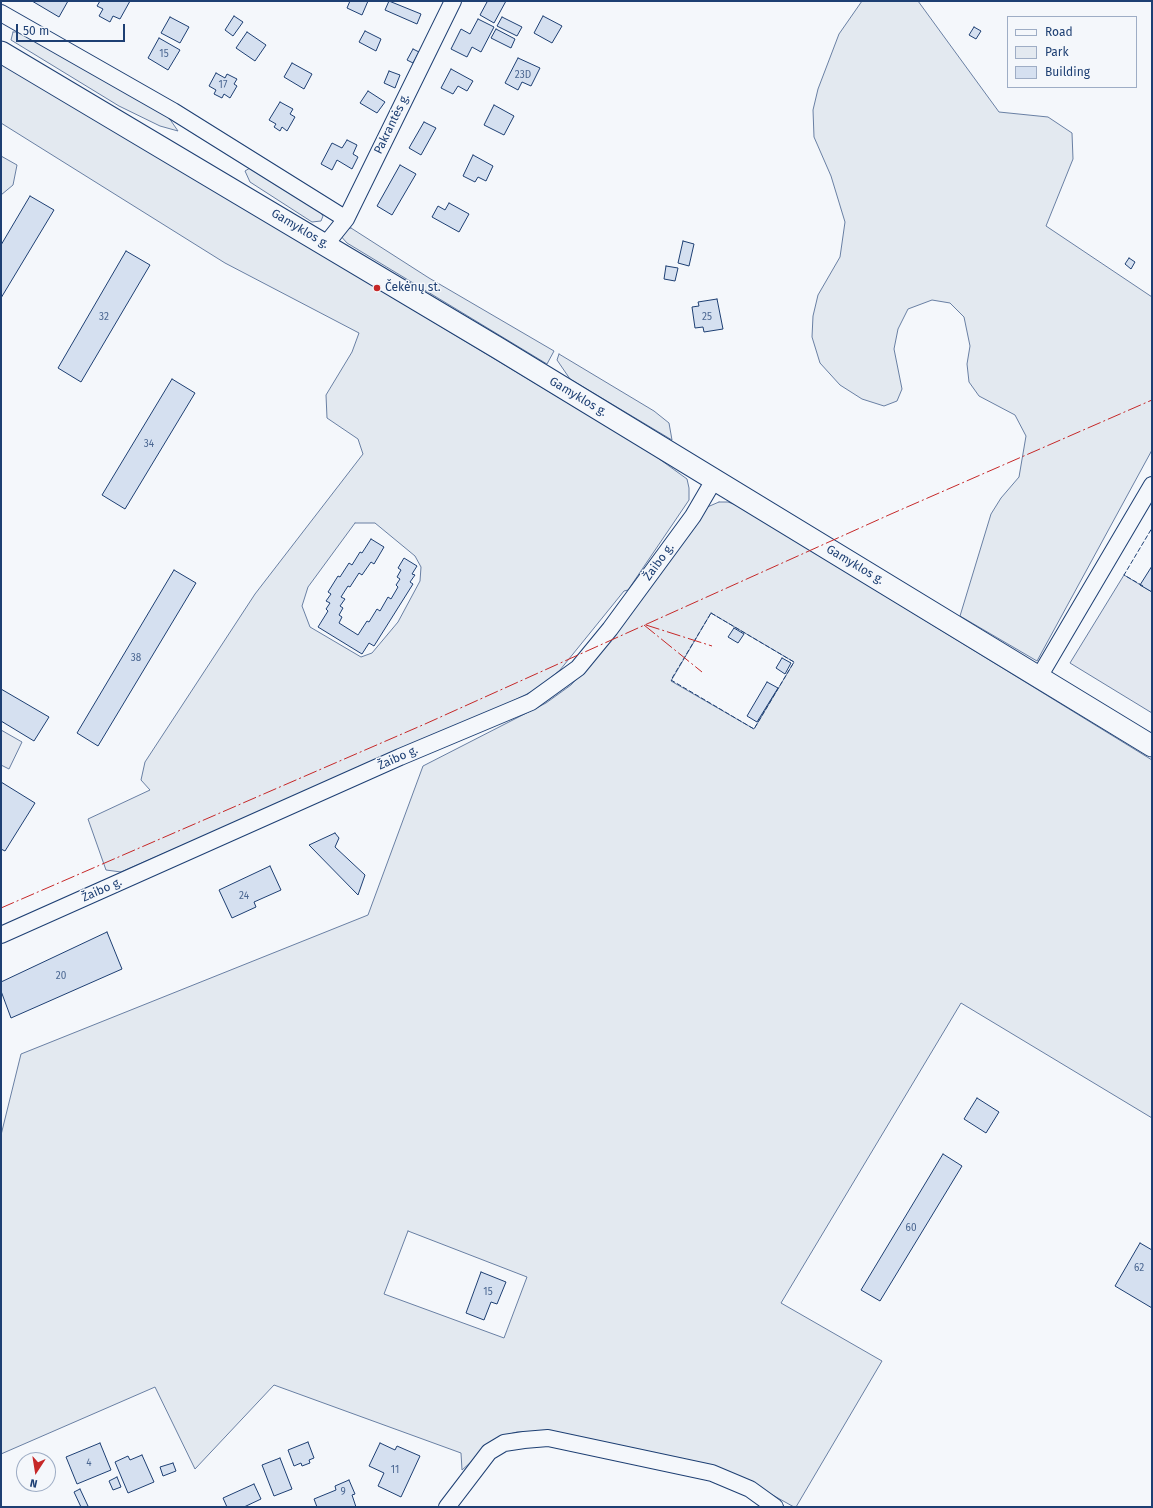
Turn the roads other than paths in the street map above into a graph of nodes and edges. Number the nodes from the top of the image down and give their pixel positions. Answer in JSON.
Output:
{"nodes":[{"id":1,"x":452,"y":1,"type":"edge"},
{"id":2,"x":1,"y":13,"type":"edge"},
{"id":3,"x":1,"y":52,"type":"edge"},
{"id":4,"x":346,"y":219,"type":"junction"},
{"id":5,"x":326,"y":244,"type":"junction"},
{"id":6,"x":714,"y":480,"type":"junction"},
{"id":7,"x":1152,"y":485,"type":"edge"},
{"id":8,"x":1039,"y":678,"type":"junction"},
{"id":9,"x":1152,"y":746,"type":"edge"},
{"id":10,"x":1,"y":935,"type":"edge"},
{"id":11,"x":447,"y":1507,"type":"edge"},
{"id":12,"x":775,"y":1507,"type":"edge"}],
"edges":[{"from":1,"to":4,"type":"street","name":"Pakrantės g."},
{"from":2,"to":4,"type":"street"},
{"from":3,"to":5,"type":"main road","name":"Gamyklos g."},
{"from":4,"to":5,"type":"street","name":"Pakrantės g."},
{"from":5,"to":6,"type":"main road","name":"Gamyklos g."},
{"from":6,"to":8,"type":"main road","name":"Gamyklos g."},
{"from":6,"to":10,"type":"street","name":"Žaibo g."},
{"from":7,"to":8,"type":"street"},
{"from":8,"to":9,"type":"main road","name":"Gamyklos g."},
{"from":11,"to":12,"type":"street"}]}
